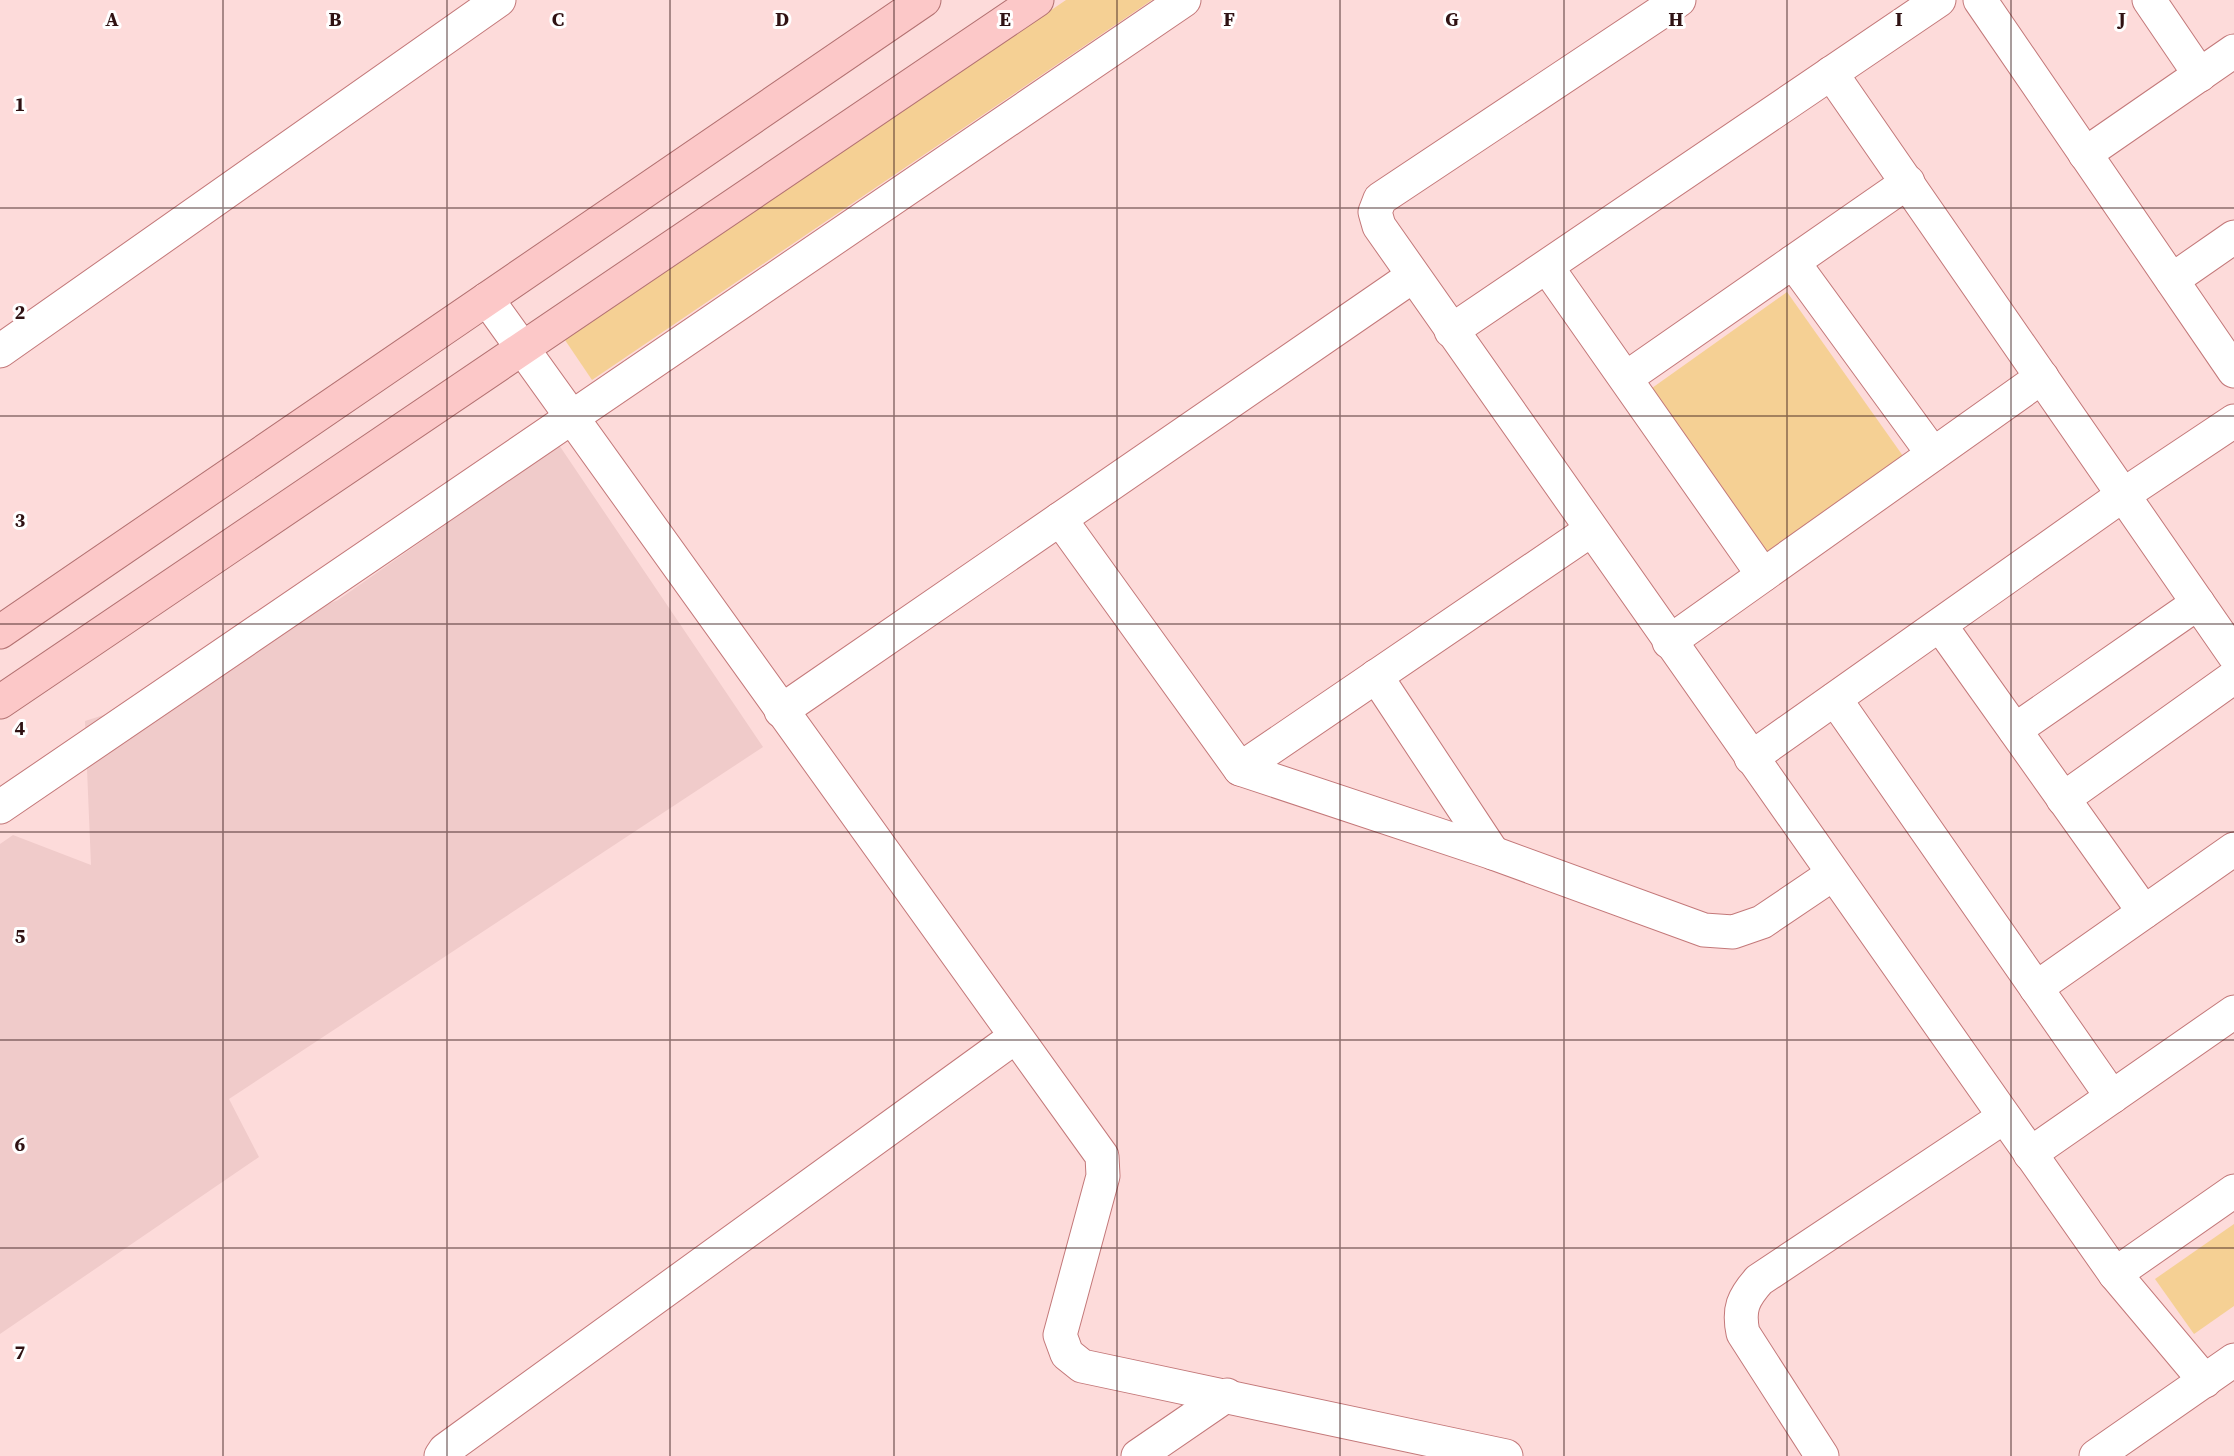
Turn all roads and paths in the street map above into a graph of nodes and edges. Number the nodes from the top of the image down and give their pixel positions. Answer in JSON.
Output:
{"nodes":[{"id":1,"x":499,"y":0,"type":"edge"},
{"id":2,"x":924,"y":0,"type":"edge"},
{"id":3,"x":1037,"y":0,"type":"edge"},
{"id":4,"x":1184,"y":0,"type":"edge"},
{"id":5,"x":1678,"y":0,"type":"edge"},
{"id":6,"x":1940,"y":0,"type":"edge"},
{"id":7,"x":1980,"y":0,"type":"edge"},
{"id":8,"x":2149,"y":0,"type":"edge"},
{"id":9,"x":2234,"y":51,"type":"edge"},
{"id":10,"x":1831,"y":73,"type":"junction"},
{"id":11,"x":2200,"y":75,"type":"junction"},
{"id":12,"x":2085,"y":154,"type":"junction"},
{"id":13,"x":1908,"y":182,"type":"junction"},
{"id":14,"x":2234,"y":237,"type":"edge"},
{"id":15,"x":1793,"y":262,"type":"junction"},
{"id":16,"x":1547,"y":267,"type":"junction"},
{"id":17,"x":1413,"y":276,"type":"junction"},
{"id":18,"x":2172,"y":280,"type":"junction"},
{"id":19,"x":487,"y":299,"type":"junction"},
{"id":20,"x":1451,"y":332,"type":"junction"},
{"id":21,"x":520,"y":347,"type":"junction"},
{"id":22,"x":0,"y":351,"type":"edge"},
{"id":23,"x":2234,"y":371,"type":"edge"},
{"id":24,"x":2042,"y":377,"type":"junction"},
{"id":25,"x":1626,"y":378,"type":"junction"},
{"id":26,"x":571,"y":417,"type":"junction"},
{"id":27,"x":2234,"y":421,"type":"edge"},
{"id":28,"x":1933,"y":454,"type":"junction"},
{"id":29,"x":2123,"y":495,"type":"junction"},
{"id":30,"x":1060,"y":519,"type":"junction"},
{"id":31,"x":1591,"y":530,"type":"junction"},
{"id":32,"x":1763,"y":575,"type":"junction"},
{"id":33,"x":2198,"y":603,"type":"junction"},
{"id":34,"x":1940,"y":625,"type":"junction"},
{"id":35,"x":0,"y":632,"type":"edge"},
{"id":36,"x":1669,"y":642,"type":"junction"},
{"id":37,"x":2234,"y":655,"type":"edge"},
{"id":38,"x":1376,"y":676,"type":"junction"},
{"id":39,"x":2234,"y":677,"type":"edge"},
{"id":40,"x":1835,"y":699,"type":"junction"},
{"id":41,"x":0,"y":702,"type":"edge"},
{"id":42,"x":781,"y":711,"type":"junction"},
{"id":43,"x":2015,"y":730,"type":"junction"},
{"id":44,"x":1751,"y":758,"type":"junction"},
{"id":45,"x":1240,"y":769,"type":"junction"},
{"id":46,"x":2063,"y":799,"type":"junction"},
{"id":47,"x":0,"y":807,"type":"edge"},
{"id":48,"x":2234,"y":849,"type":"edge"},
{"id":49,"x":1493,"y":853,"type":"junction"},
{"id":50,"x":1833,"y":874,"type":"junction"},
{"id":51,"x":2144,"y":912,"type":"junction"},
{"id":52,"x":2036,"y":988,"type":"junction"},
{"id":53,"x":2234,"y":1012,"type":"edge"},
{"id":54,"x":1015,"y":1037,"type":"junction"},
{"id":55,"x":2112,"y":1097,"type":"junction"},
{"id":56,"x":2004,"y":1117,"type":"junction"},
{"id":57,"x":2030,"y":1154,"type":"junction"},
{"id":58,"x":2234,"y":1191,"type":"edge"},
{"id":59,"x":2115,"y":1274,"type":"junction"},
{"id":60,"x":2234,"y":1360,"type":"edge"},
{"id":61,"x":2205,"y":1381,"type":"junction"},
{"id":62,"x":1227,"y":1395,"type":"junction"},
{"id":63,"x":441,"y":1456,"type":"edge"},
{"id":64,"x":1138,"y":1456,"type":"edge"},
{"id":65,"x":1501,"y":1456,"type":"edge"},
{"id":66,"x":1822,"y":1456,"type":"edge"},
{"id":67,"x":2096,"y":1456,"type":"edge"}],
"edges":[{"from":1,"to":22,"type":"street"},
{"from":2,"to":19,"type":"main road"},
{"from":3,"to":21,"type":"main road"},
{"from":4,"to":26,"type":"street"},
{"from":5,"to":17,"type":"street"},
{"from":6,"to":10,"type":"street"},
{"from":7,"to":12,"type":"street"},
{"from":8,"to":11,"type":"street"},
{"from":9,"to":11,"type":"street"},
{"from":10,"to":13,"type":"street"},
{"from":10,"to":16,"type":"street"},
{"from":11,"to":12,"type":"street"},
{"from":12,"to":18,"type":"street"},
{"from":13,"to":15,"type":"street"},
{"from":13,"to":24,"type":"street"},
{"from":14,"to":18,"type":"street"},
{"from":15,"to":25,"type":"street"},
{"from":15,"to":28,"type":"street"},
{"from":16,"to":20,"type":"street"},
{"from":16,"to":25,"type":"street"},
{"from":17,"to":20,"type":"street"},
{"from":17,"to":30,"type":"street"},
{"from":18,"to":23,"type":"street"},
{"from":19,"to":21,"type":"street"},
{"from":19,"to":35,"type":"main road"},
{"from":20,"to":31,"type":"street"},
{"from":21,"to":26,"type":"street"},
{"from":21,"to":41,"type":"main road"},
{"from":24,"to":28,"type":"street"},
{"from":24,"to":29,"type":"street"},
{"from":25,"to":32,"type":"street"},
{"from":26,"to":42,"type":"street"},
{"from":26,"to":47,"type":"street"},
{"from":27,"to":29,"type":"street"},
{"from":28,"to":32,"type":"street"},
{"from":29,"to":33,"type":"street"},
{"from":29,"to":34,"type":"street"},
{"from":30,"to":42,"type":"street"},
{"from":30,"to":45,"type":"street"},
{"from":31,"to":36,"type":"street"},
{"from":31,"to":38,"type":"street"},
{"from":32,"to":36,"type":"street"},
{"from":33,"to":37,"type":"street"},
{"from":33,"to":43,"type":"street"},
{"from":34,"to":40,"type":"street"},
{"from":34,"to":43,"type":"street"},
{"from":36,"to":44,"type":"street"},
{"from":38,"to":45,"type":"street"},
{"from":38,"to":49,"type":"street"},
{"from":39,"to":46,"type":"street"},
{"from":40,"to":44,"type":"street"},
{"from":40,"to":52,"type":"street"},
{"from":42,"to":54,"type":"street"},
{"from":43,"to":46,"type":"street"},
{"from":44,"to":50,"type":"street"},
{"from":45,"to":49,"type":"street"},
{"from":46,"to":51,"type":"street"},
{"from":48,"to":51,"type":"street"},
{"from":49,"to":50,"type":"street"},
{"from":50,"to":56,"type":"street"},
{"from":51,"to":52,"type":"street"},
{"from":52,"to":55,"type":"street"},
{"from":53,"to":55,"type":"street"},
{"from":54,"to":62,"type":"street"},
{"from":54,"to":63,"type":"street"},
{"from":55,"to":57,"type":"street"},
{"from":56,"to":57,"type":"street"},
{"from":56,"to":66,"type":"street"},
{"from":57,"to":59,"type":"street"},
{"from":58,"to":59,"type":"street"},
{"from":59,"to":61,"type":"street"},
{"from":60,"to":61,"type":"street"},
{"from":61,"to":67,"type":"street"},
{"from":62,"to":64,"type":"street"},
{"from":62,"to":65,"type":"street"}]}
